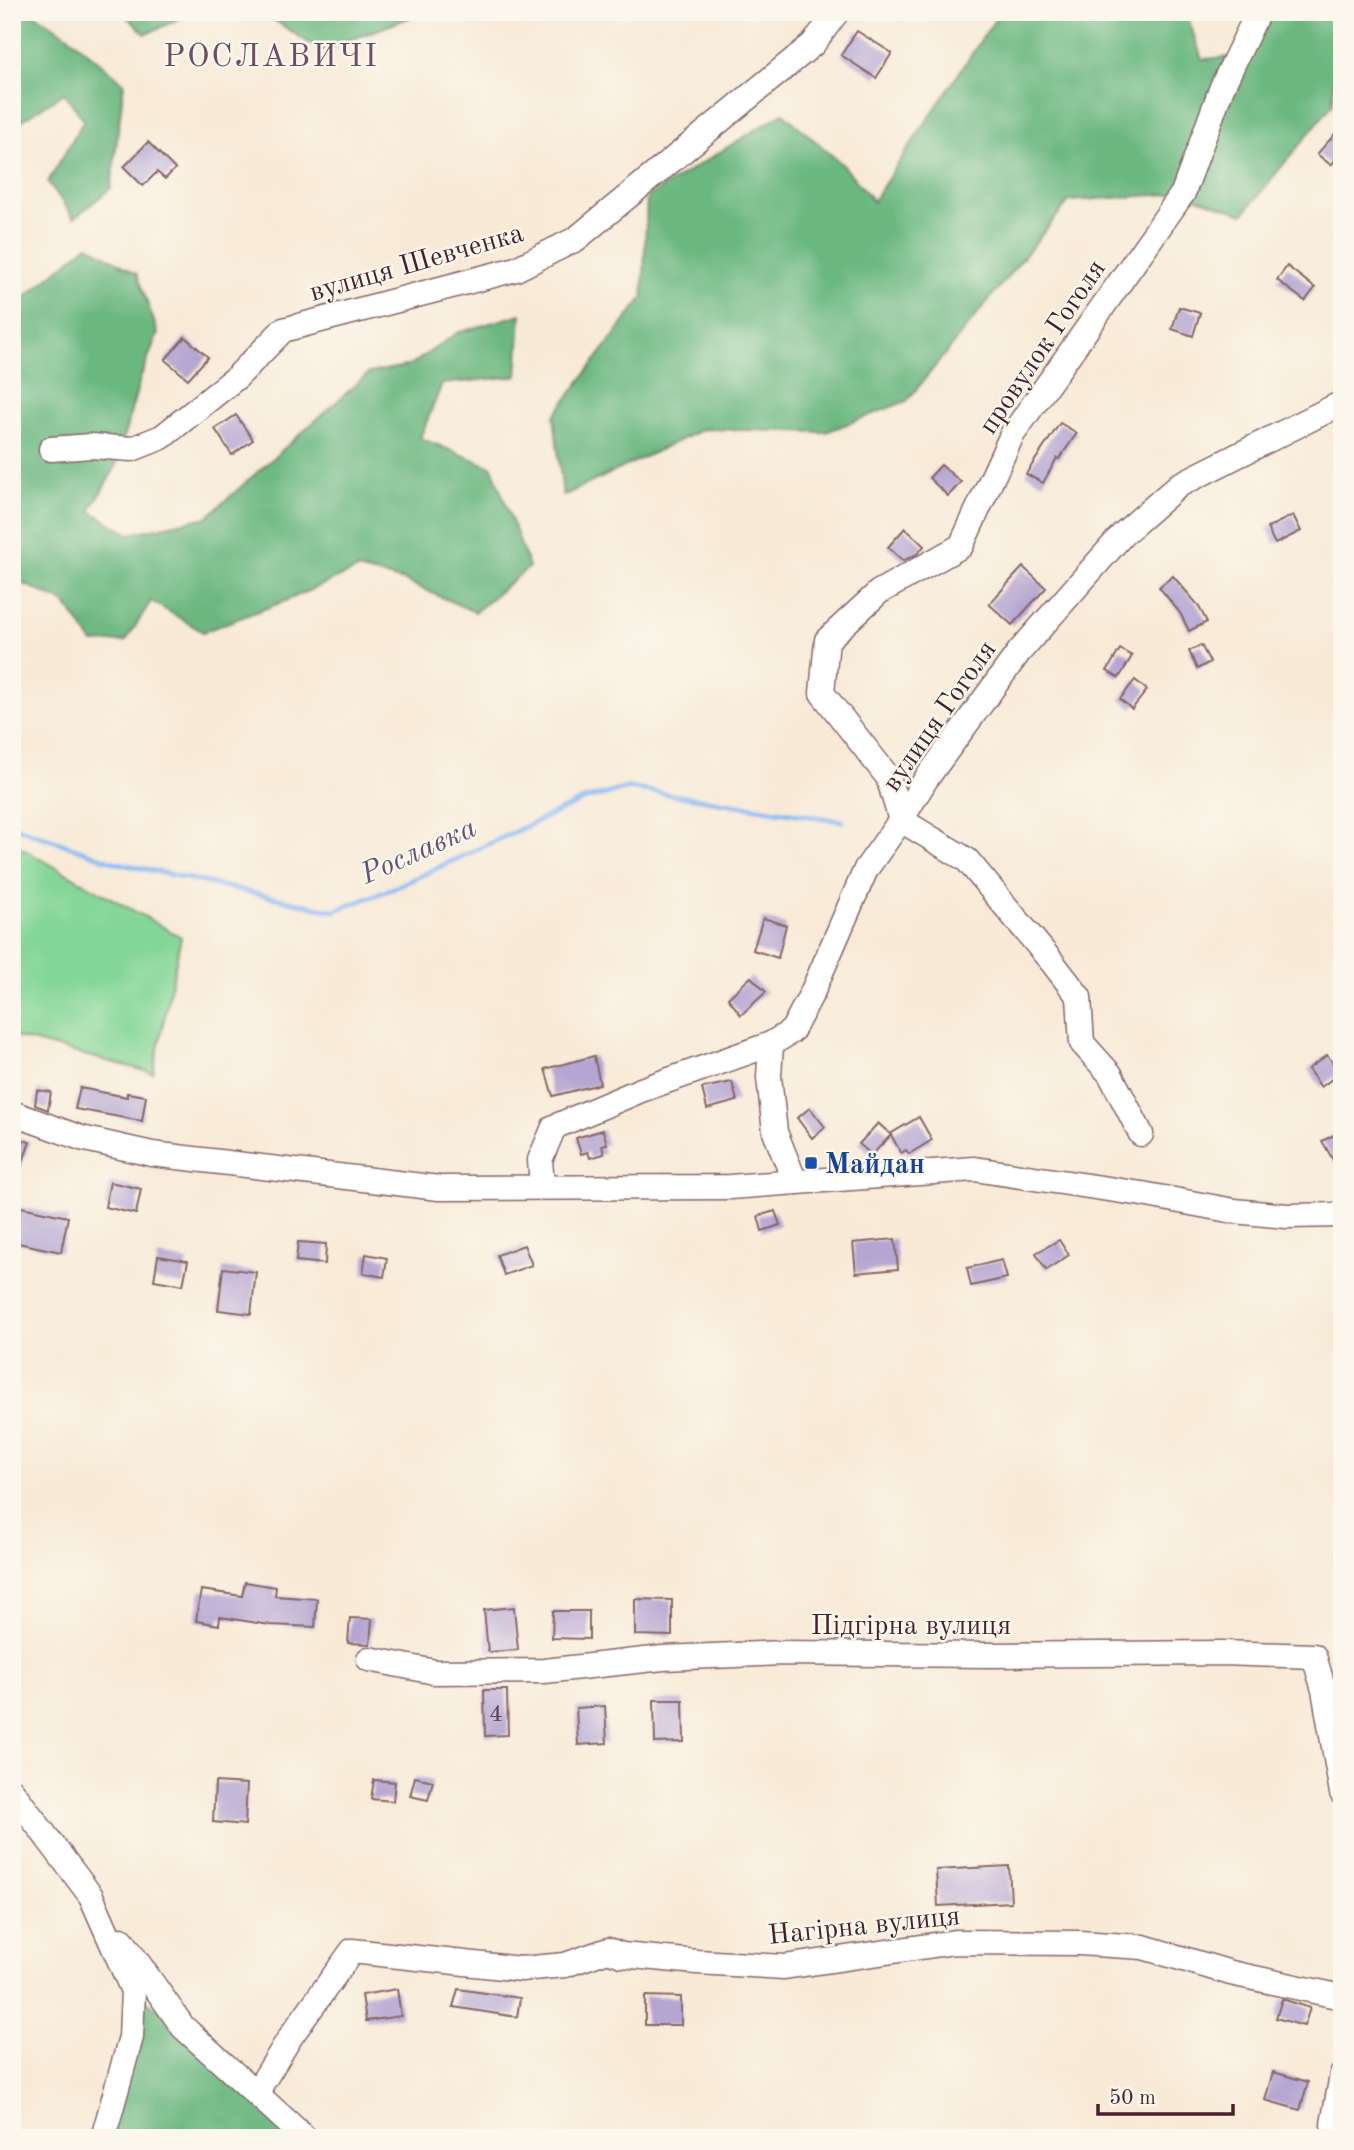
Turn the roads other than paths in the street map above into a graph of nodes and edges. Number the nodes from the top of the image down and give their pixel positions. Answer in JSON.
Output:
{"nodes":[{"id":1,"x":837,"y":12,"type":"edge"},
{"id":2,"x":1258,"y":12,"type":"edge"},
{"id":3,"x":1342,"y":404,"type":"edge"},
{"id":4,"x":51,"y":449,"type":"dead end"},
{"id":5,"x":901,"y":820,"type":"junction"},
{"id":6,"x":771,"y":1044,"type":"junction"},
{"id":7,"x":12,"y":1113,"type":"edge"},
{"id":8,"x":1140,"y":1134,"type":"dead end"},
{"id":9,"x":795,"y":1182,"type":"junction"},
{"id":10,"x":542,"y":1186,"type":"junction"},
{"id":11,"x":1342,"y":1215,"type":"edge"},
{"id":12,"x":369,"y":1660,"type":"dead end"},
{"id":13,"x":12,"y":1791,"type":"edge"},
{"id":14,"x":1342,"y":1793,"type":"edge"},
{"id":15,"x":91,"y":1896,"type":"junction"},
{"id":16,"x":1342,"y":1997,"type":"edge"},
{"id":17,"x":1342,"y":2075,"type":"edge"},
{"id":18,"x":256,"y":2094,"type":"junction"},
{"id":19,"x":103,"y":2138,"type":"edge"},
{"id":20,"x":305,"y":2138,"type":"edge"},
{"id":21,"x":1340,"y":2138,"type":"edge"}],
"edges":[{"from":1,"to":4,"type":"street","name":"вулиця Шевченка"},
{"from":2,"to":5,"type":"street","name":"провулок Гоголя"},
{"from":3,"to":5,"type":"street","name":"вулиця Гоголя"},
{"from":5,"to":6,"type":"street","name":"вулиця Гоголя"},
{"from":5,"to":8,"type":"street"},
{"from":6,"to":9,"type":"street"},
{"from":6,"to":10,"type":"street"},
{"from":7,"to":10,"type":"street"},
{"from":9,"to":10,"type":"street"},
{"from":9,"to":11,"type":"street"},
{"from":12,"to":14,"type":"street","name":"Підгірна вулиця"},
{"from":13,"to":15,"type":"street"},
{"from":15,"to":18,"type":"street"},
{"from":15,"to":19,"type":"street"},
{"from":16,"to":18,"type":"street","name":"Нагірна вулиця"},
{"from":17,"to":21,"type":"street"},
{"from":18,"to":20,"type":"street"}]}
